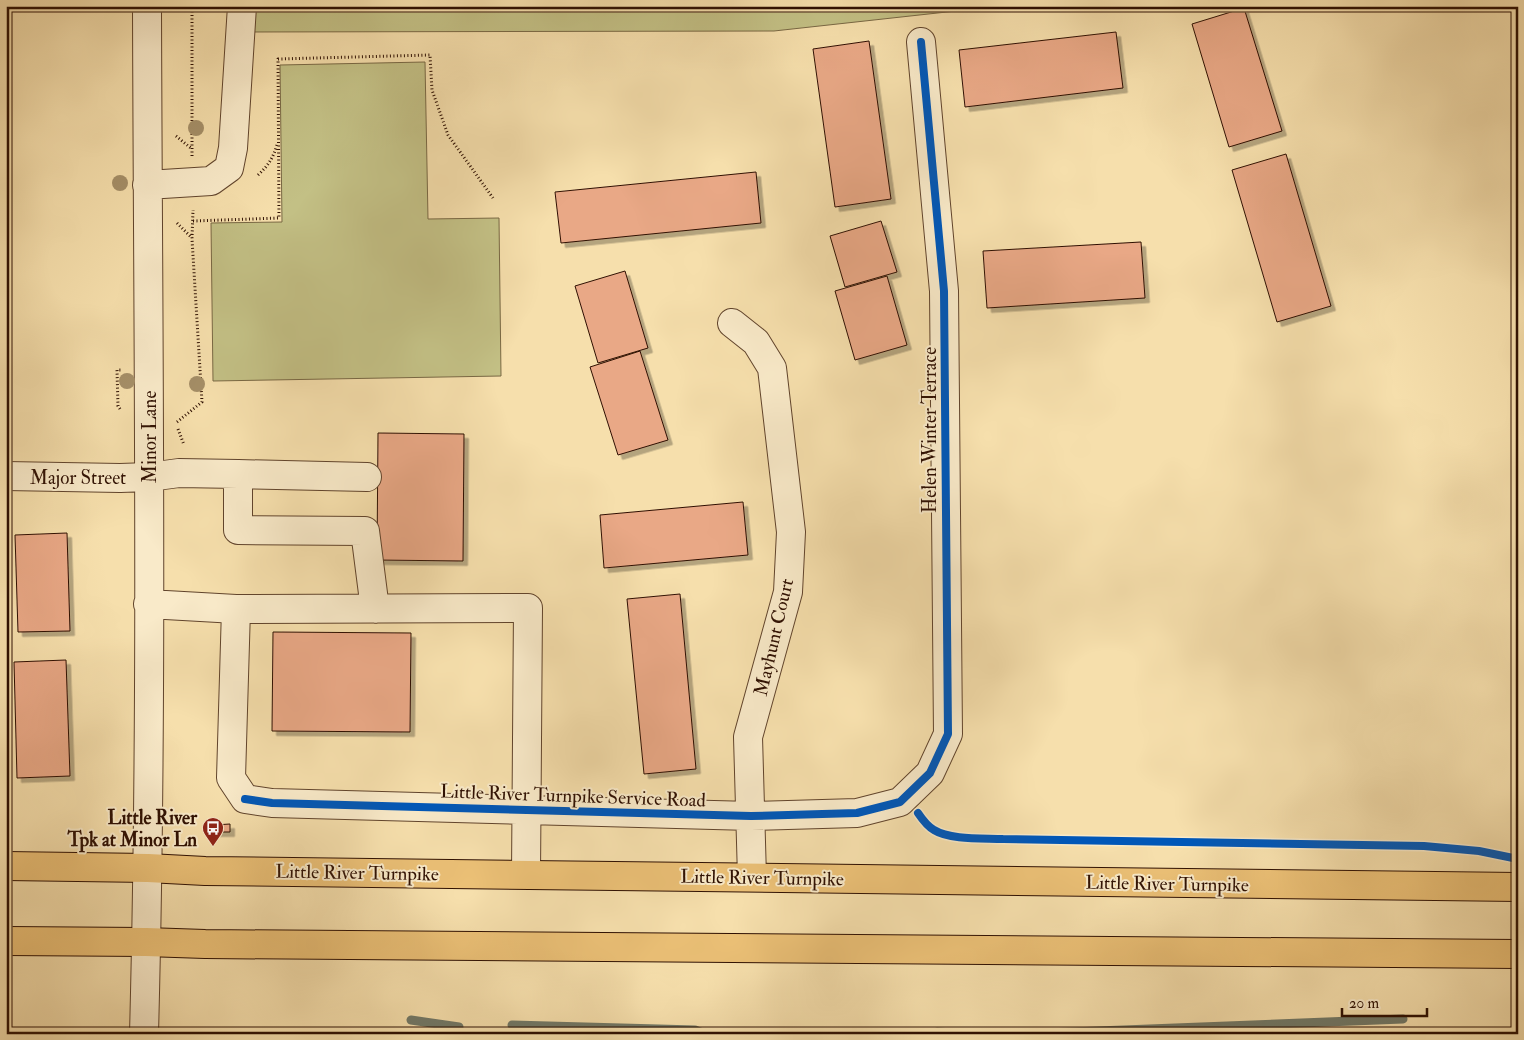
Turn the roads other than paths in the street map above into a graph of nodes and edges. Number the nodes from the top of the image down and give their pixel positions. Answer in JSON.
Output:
{"nodes":[{"id":1,"x":147,"y":6,"type":"edge"},
{"id":2,"x":242,"y":6,"type":"edge"},
{"id":3,"x":921,"y":42,"type":"dead end"},
{"id":4,"x":148,"y":186,"type":"junction"},
{"id":5,"x":732,"y":323,"type":"dead end"},
{"id":6,"x":238,"y":474,"type":"junction"},
{"id":7,"x":6,"y":476,"type":"edge"},
{"id":8,"x":149,"y":477,"type":"junction"},
{"id":9,"x":367,"y":477,"type":"dead end"},
{"id":10,"x":148,"y":604,"type":"junction"},
{"id":11,"x":375,"y":608,"type":"junction"},
{"id":12,"x":236,"y":609,"type":"junction"},
{"id":13,"x":900,"y":802,"type":"joint"},
{"id":14,"x":528,"y":810,"type":"junction"},
{"id":15,"x":751,"y":816,"type":"junction"},
{"id":16,"x":6,"y":866,"type":"edge"},
{"id":17,"x":148,"y":868,"type":"junction"},
{"id":18,"x":526,"y":874,"type":"junction"},
{"id":19,"x":752,"y":877,"type":"junction"},
{"id":20,"x":1518,"y":887,"type":"edge"},
{"id":21,"x":6,"y":941,"type":"edge"},
{"id":22,"x":146,"y":942,"type":"junction"},
{"id":23,"x":1518,"y":954,"type":"edge"},
{"id":24,"x":144,"y":1034,"type":"edge"}],
"edges":[{"from":1,"to":4,"type":"street","name":"Minor Lane"},
{"from":2,"to":4,"type":"street"},
{"from":3,"to":13,"type":"street","name":"Helen Winter Terrace"},
{"from":4,"to":8,"type":"street","name":"Minor Lane"},
{"from":5,"to":15,"type":"street","name":"Mayhunt Court"},
{"from":6,"to":8,"type":"street","name":"Major Street"},
{"from":6,"to":9,"type":"street","name":"Major Street"},
{"from":6,"to":11,"type":"street"},
{"from":7,"to":8,"type":"street","name":"Major Street"},
{"from":8,"to":10,"type":"street","name":"Minor Lane"},
{"from":10,"to":12,"type":"street"},
{"from":10,"to":17,"type":"street","name":"Minor Lane"},
{"from":11,"to":12,"type":"street"},
{"from":11,"to":14,"type":"street"},
{"from":12,"to":14,"type":"street","name":"Little River Turnpike Service Road"},
{"from":13,"to":15,"type":"street","name":"Little River Turnpike Service Road"},
{"from":14,"to":15,"type":"street","name":"Little River Turnpike Service Road"},
{"from":14,"to":18,"type":"street"},
{"from":15,"to":19,"type":"street","name":"Mayhunt Court"},
{"from":16,"to":17,"type":"main road","name":"Little River Turnpike"},
{"from":17,"to":18,"type":"main road","name":"Little River Turnpike"},
{"from":17,"to":22,"type":"street","name":"Minor Lane"},
{"from":18,"to":19,"type":"main road","name":"Little River Turnpike"},
{"from":19,"to":20,"type":"main road","name":"Little River Turnpike"},
{"from":21,"to":22,"type":"main road"},
{"from":22,"to":23,"type":"main road"},
{"from":22,"to":24,"type":"street","name":"Minor Lane"}]}
